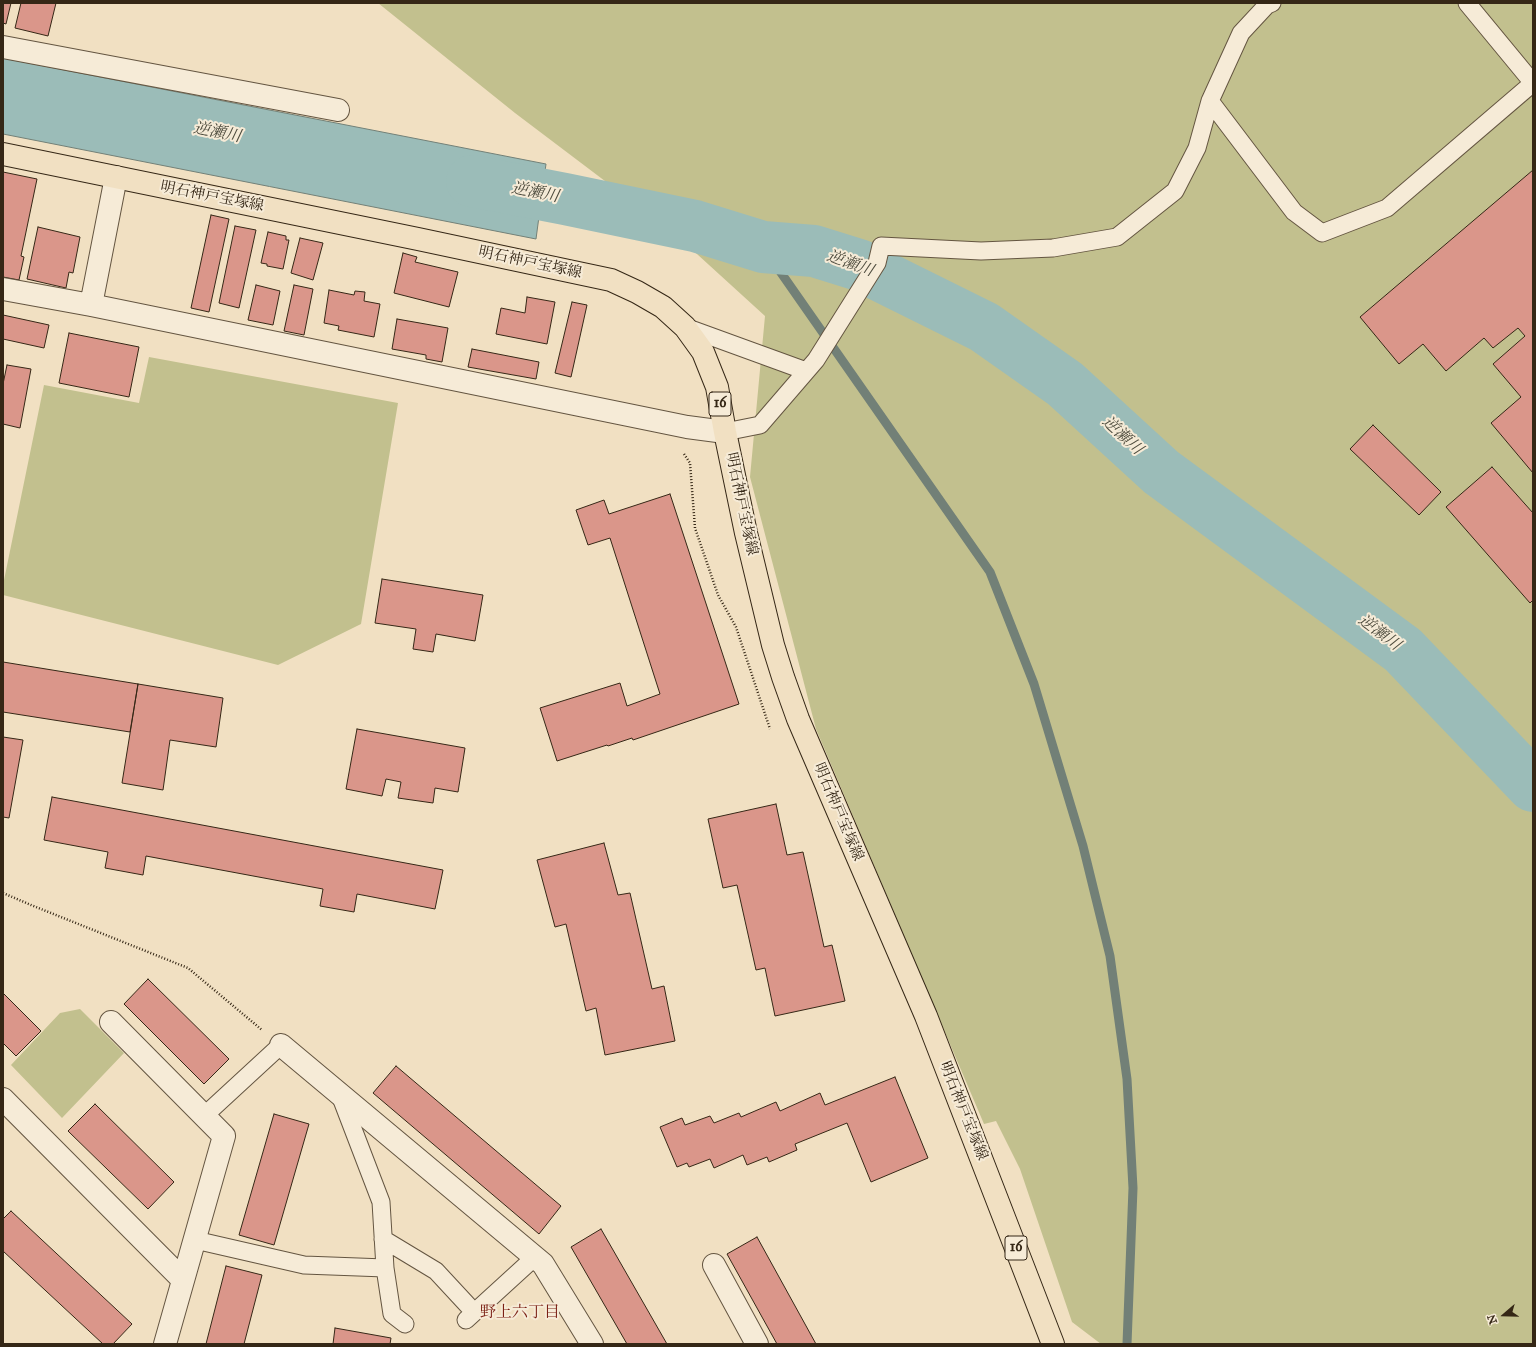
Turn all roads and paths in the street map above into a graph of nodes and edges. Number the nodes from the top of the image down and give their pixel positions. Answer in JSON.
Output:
{"nodes":[{"id":1,"x":1272,"y":3,"type":"edge"},
{"id":2,"x":1467,"y":3,"type":"edge"},
{"id":3,"x":3,"y":47,"type":"edge"},
{"id":4,"x":1533,"y":83,"type":"edge"},
{"id":5,"x":1210,"y":101,"type":"junction"},
{"id":6,"x":338,"y":110,"type":"dead end"},
{"id":7,"x":3,"y":154,"type":"edge"},
{"id":8,"x":116,"y":177,"type":"junction"},
{"id":9,"x":3,"y":289,"type":"edge"},
{"id":10,"x":91,"y":305,"type":"junction"},
{"id":11,"x":685,"y":327,"type":"junction"},
{"id":12,"x":811,"y":365,"type":"junction"},
{"id":13,"x":725,"y":432,"type":"junction"},
{"id":14,"x":683,"y":452,"type":"dead end"},
{"id":15,"x":770,"y":729,"type":"dead end"},
{"id":16,"x":3,"y":893,"type":"edge"},
{"id":17,"x":111,"y":1022,"type":"dead end"},
{"id":18,"x":281,"y":1045,"type":"junction"},
{"id":19,"x":340,"y":1095,"type":"junction"},
{"id":20,"x":3,"y":1099,"type":"edge"},
{"id":21,"x":204,"y":1116,"type":"junction"},
{"id":22,"x":383,"y":1239,"type":"junction"},
{"id":23,"x":194,"y":1240,"type":"junction"},
{"id":24,"x":535,"y":1258,"type":"junction"},
{"id":25,"x":714,"y":1265,"type":"dead end"},
{"id":26,"x":385,"y":1268,"type":"junction"},
{"id":27,"x":183,"y":1280,"type":"junction"},
{"id":28,"x":405,"y":1324,"type":"dead end"},
{"id":29,"x":165,"y":1344,"type":"edge"},
{"id":30,"x":592,"y":1344,"type":"edge"},
{"id":31,"x":758,"y":1344,"type":"edge"},
{"id":32,"x":1053,"y":1344,"type":"edge"}],
"edges":[{"from":1,"to":5,"type":"lane"},
{"from":2,"to":4,"type":"lane"},
{"from":3,"to":6,"type":"street"},
{"from":4,"to":5,"type":"lane"},
{"from":5,"to":12,"type":"lane"},
{"from":7,"to":8,"type":"main road","name":"明石神戸宝塚線","number":"16"},
{"from":8,"to":10,"type":"street"},
{"from":8,"to":11,"type":"main road","name":"明石神戸宝塚線","number":"16"},
{"from":9,"to":10,"type":"street"},
{"from":10,"to":13,"type":"street"},
{"from":11,"to":12,"type":"lane"},
{"from":11,"to":13,"type":"main road","name":"明石神戸宝塚線","number":"16"},
{"from":12,"to":13,"type":"lane"},
{"from":13,"to":32,"type":"main road","name":"明石神戸宝塚線","number":"16"},
{"from":14,"to":15,"type":"path"},
{"from":16,"to":18,"type":"path"},
{"from":17,"to":21,"type":"street"},
{"from":18,"to":19,"type":"street"},
{"from":18,"to":21,"type":"lane"},
{"from":19,"to":22,"type":"lane"},
{"from":19,"to":24,"type":"street"},
{"from":20,"to":27,"type":"street"},
{"from":21,"to":23,"type":"street"},
{"from":22,"to":24,"type":"lane"},
{"from":22,"to":26,"type":"lane"},
{"from":23,"to":26,"type":"lane"},
{"from":23,"to":27,"type":"street"},
{"from":24,"to":30,"type":"street"},
{"from":25,"to":31,"type":"street"},
{"from":26,"to":28,"type":"lane"},
{"from":27,"to":29,"type":"street"}]}
